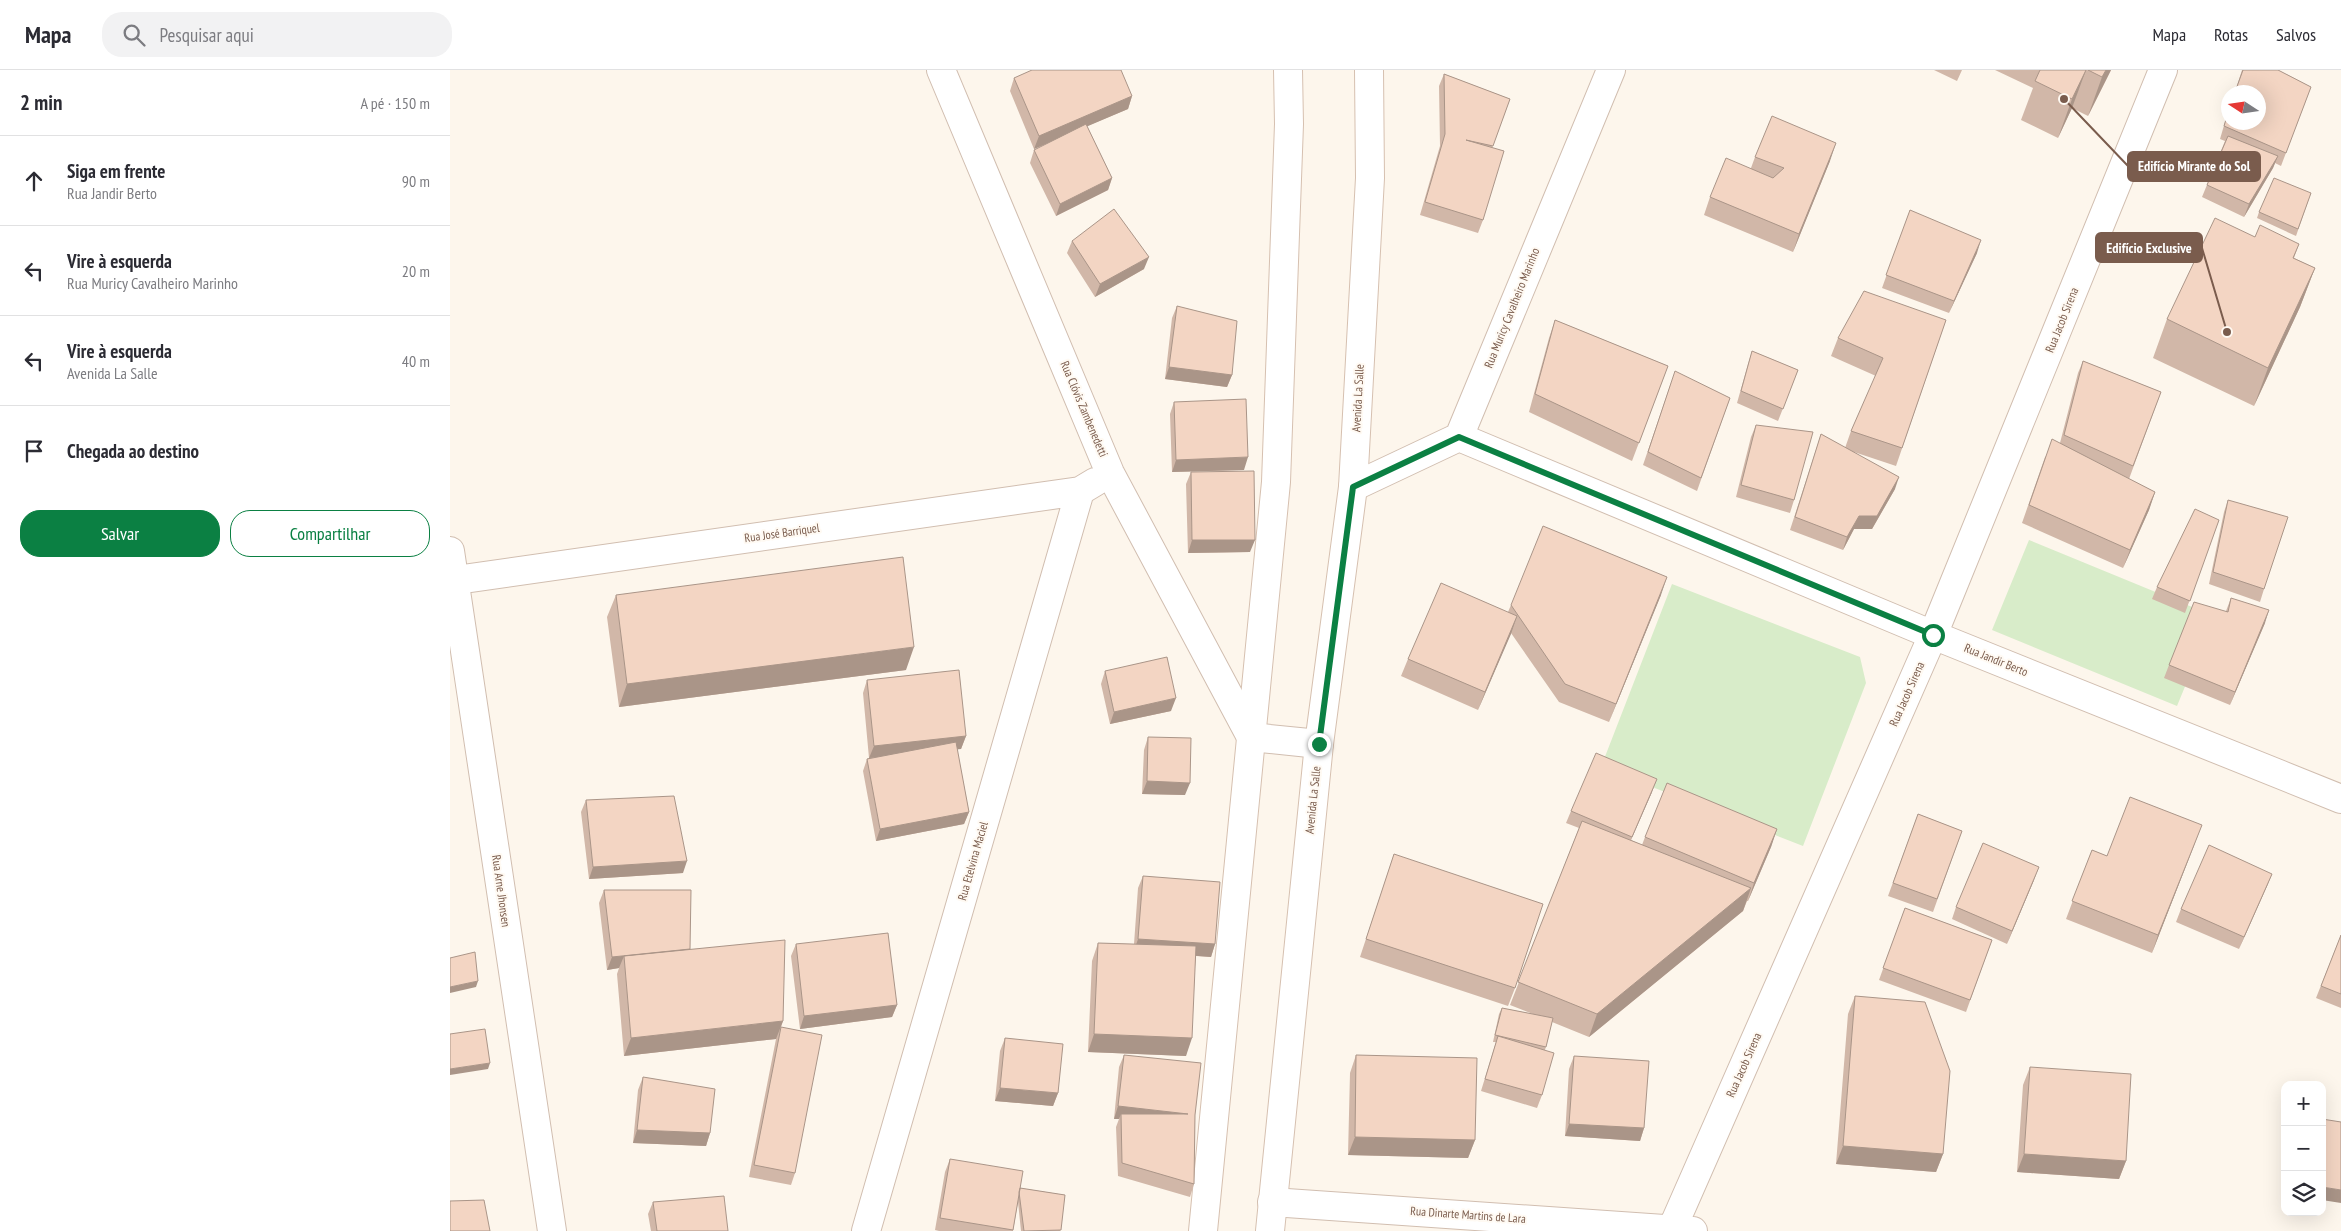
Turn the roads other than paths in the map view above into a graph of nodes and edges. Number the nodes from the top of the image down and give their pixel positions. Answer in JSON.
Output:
{"nodes":[{"id":1,"x":941,"y":70,"type":"edge"},
{"id":2,"x":1288,"y":70,"type":"edge"},
{"id":3,"x":1369,"y":70,"type":"edge"},
{"id":4,"x":1611,"y":70,"type":"edge"},
{"id":5,"x":2163,"y":70,"type":"edge"},
{"id":6,"x":1459,"y":437,"type":"junction"},
{"id":7,"x":1110,"y":473,"type":"junction"},
{"id":8,"x":1353,"y":487,"type":"junction"},
{"id":9,"x":1080,"y":491,"type":"junction"},
{"id":10,"x":450,"y":551,"type":"edge"},
{"id":11,"x":452,"y":581,"type":"edge"},
{"id":12,"x":1933,"y":635,"type":"junction"},
{"id":13,"x":1251,"y":737,"type":"junction"},
{"id":14,"x":1319,"y":744,"type":"junction"},
{"id":15,"x":2341,"y":799,"type":"edge"},
{"id":16,"x":1272,"y":1202,"type":"junction"},
{"id":17,"x":1682,"y":1230,"type":"edge"},
{"id":18,"x":552,"y":1231,"type":"edge"},
{"id":19,"x":866,"y":1231,"type":"edge"},
{"id":20,"x":1203,"y":1231,"type":"edge"},
{"id":21,"x":1270,"y":1231,"type":"edge"}],
"edges":[{"from":1,"to":7,"type":"street","name":"Rua Clóvis Zambenedetti"},
{"from":2,"to":13,"type":"street"},
{"from":3,"to":8,"type":"street","name":"Avenida La Salle"},
{"from":4,"to":6,"type":"street","name":"Rua Muricy Cavalheiro Marinho"},
{"from":5,"to":12,"type":"street","name":"Rua Jacob Sirena"},
{"from":6,"to":8,"type":"street"},
{"from":6,"to":12,"type":"street","name":"Rua Jandir Berto"},
{"from":7,"to":9,"type":"street","name":"Rua José Barriquel"},
{"from":7,"to":13,"type":"street","name":"Rua Clóvis Zambenedetti"},
{"from":8,"to":14,"type":"street","name":"Avenida La Salle"},
{"from":9,"to":11,"type":"street","name":"Rua José Barriquel"},
{"from":9,"to":19,"type":"street","name":"Rua Etelvina Maciel"},
{"from":10,"to":11,"type":"street","name":"Rua Arne Jhonsen"},
{"from":11,"to":18,"type":"street","name":"Rua Arne Jhonsen"},
{"from":12,"to":15,"type":"street","name":"Rua Jandir Berto"},
{"from":12,"to":17,"type":"street","name":"Rua Jacob Sirena"},
{"from":13,"to":14,"type":"street"},
{"from":13,"to":20,"type":"street"},
{"from":14,"to":16,"type":"street","name":"Avenida La Salle"},
{"from":16,"to":17,"type":"street","name":"Rua Dinarte Martins de Lara"},
{"from":16,"to":21,"type":"street","name":"Avenida La Salle"}]}
